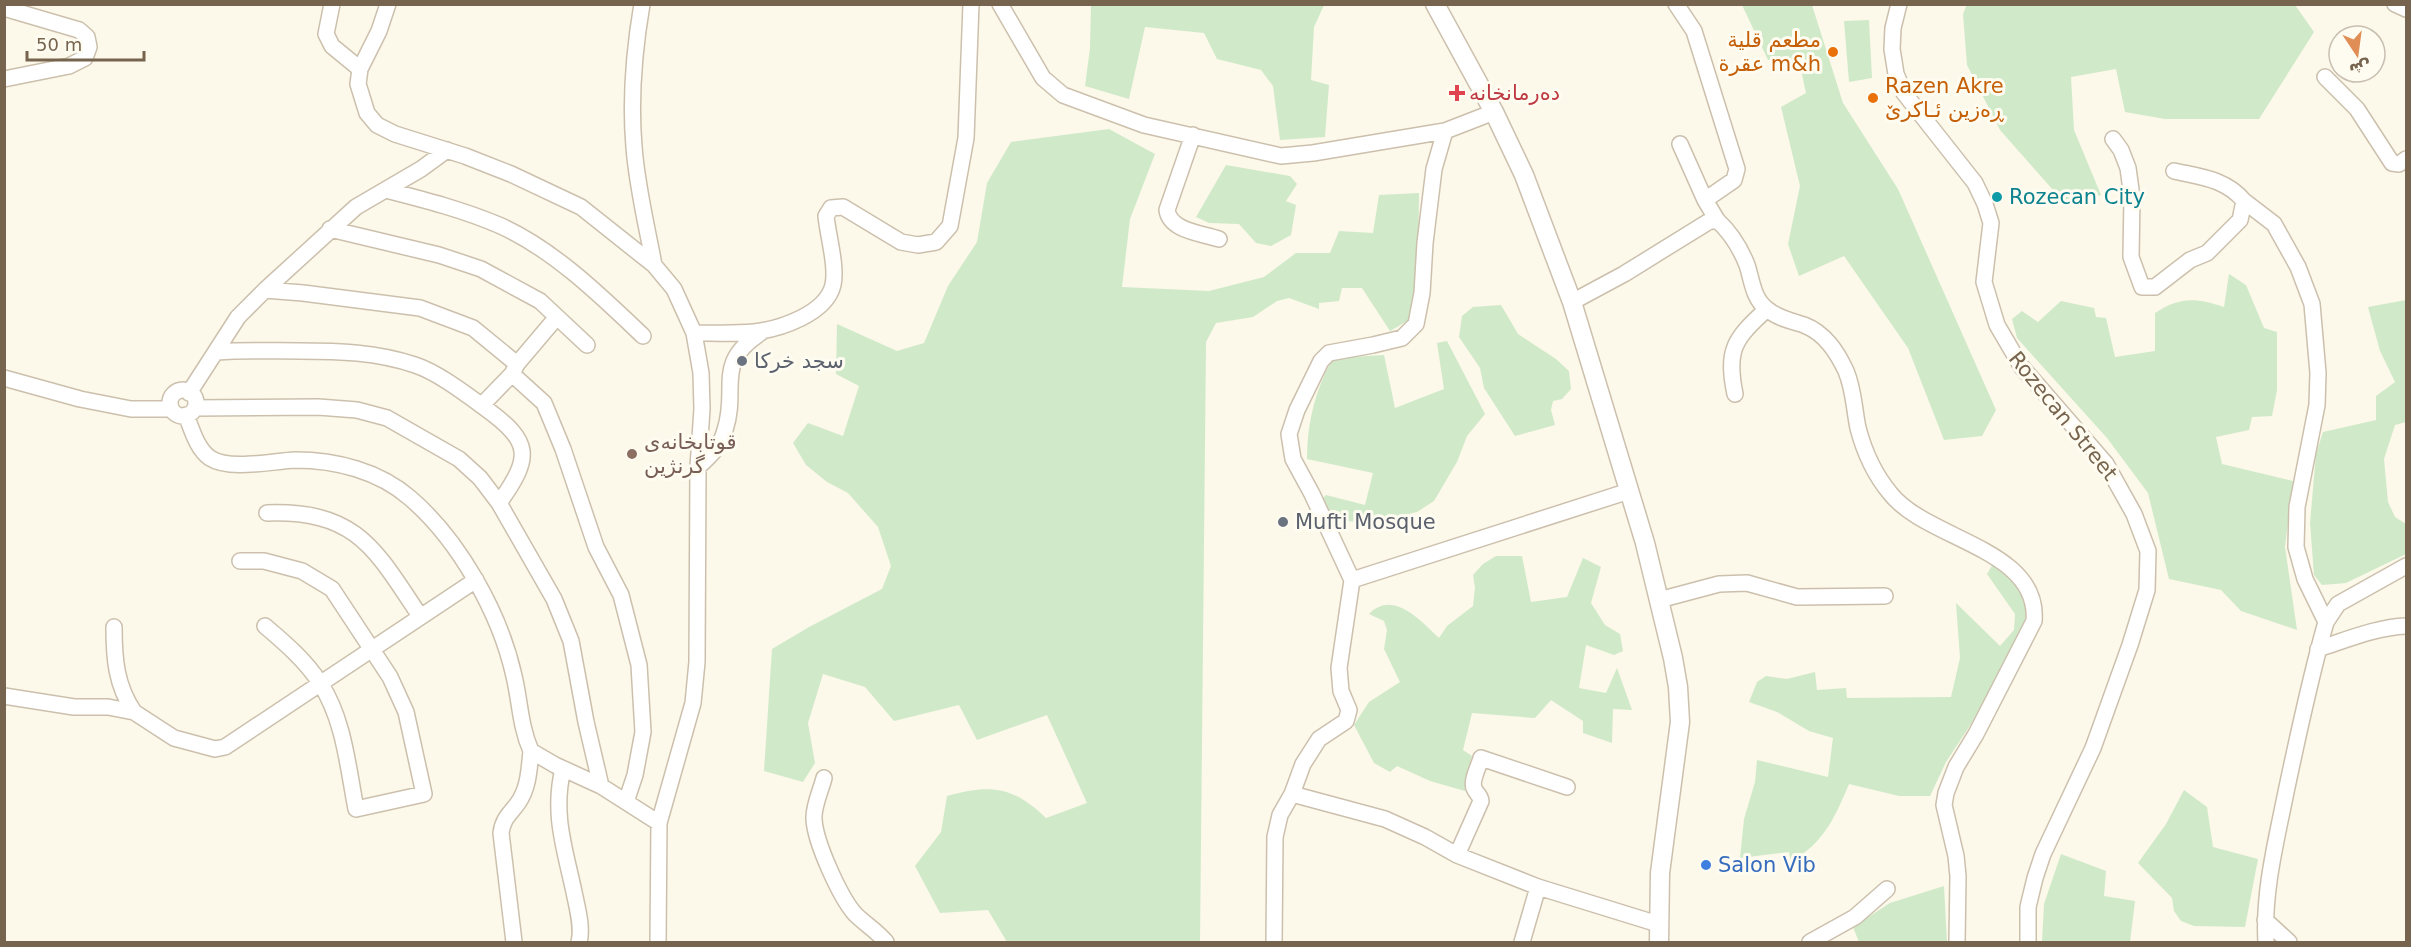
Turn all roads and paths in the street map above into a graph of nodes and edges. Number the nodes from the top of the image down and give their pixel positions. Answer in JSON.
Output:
{"nodes":[{"id":1,"x":332,"y":4,"type":"edge"},
{"id":2,"x":388,"y":4,"type":"edge"},
{"id":3,"x":642,"y":4,"type":"edge"},
{"id":4,"x":970,"y":4,"type":"edge"},
{"id":5,"x":1000,"y":4,"type":"edge"},
{"id":6,"x":1435,"y":4,"type":"edge"},
{"id":7,"x":1676,"y":4,"type":"edge"},
{"id":8,"x":1899,"y":4,"type":"edge"},
{"id":9,"x":2395,"y":4,"type":"edge"},
{"id":10,"x":4,"y":8,"type":"edge"},
{"id":11,"x":2406,"y":9,"type":"edge"},
{"id":12,"x":360,"y":69,"type":"junction"},
{"id":13,"x":2325,"y":77,"type":"dead end"},
{"id":14,"x":4,"y":78,"type":"edge"},
{"id":15,"x":1494,"y":112,"type":"junction"},
{"id":16,"x":1445,"y":131,"type":"junction"},
{"id":17,"x":1193,"y":135,"type":"junction"},
{"id":18,"x":2113,"y":139,"type":"dead end"},
{"id":19,"x":1680,"y":144,"type":"dead end"},
{"id":20,"x":447,"y":150,"type":"junction"},
{"id":21,"x":2406,"y":159,"type":"edge"},
{"id":22,"x":2174,"y":171,"type":"dead end"},
{"id":23,"x":386,"y":190,"type":"junction"},
{"id":24,"x":1705,"y":200,"type":"junction"},
{"id":25,"x":2244,"y":201,"type":"junction"},
{"id":26,"x":1717,"y":220,"type":"junction"},
{"id":27,"x":330,"y":229,"type":"junction"},
{"id":28,"x":1219,"y":239,"type":"dead end"},
{"id":29,"x":654,"y":266,"type":"junction"},
{"id":30,"x":264,"y":290,"type":"junction"},
{"id":31,"x":1572,"y":302,"type":"junction"},
{"id":32,"x":1767,"y":309,"type":"junction"},
{"id":33,"x":556,"y":318,"type":"junction"},
{"id":34,"x":766,"y":330,"type":"junction"},
{"id":35,"x":694,"y":333,"type":"junction"},
{"id":36,"x":643,"y":336,"type":"dead end"},
{"id":37,"x":587,"y":345,"type":"dead end"},
{"id":38,"x":217,"y":352,"type":"junction"},
{"id":39,"x":515,"y":369,"type":"junction"},
{"id":40,"x":4,"y":378,"type":"edge"},
{"id":41,"x":189,"y":393,"type":"junction"},
{"id":42,"x":1735,"y":394,"type":"dead end"},
{"id":43,"x":482,"y":405,"type":"junction"},
{"id":44,"x":184,"y":411,"type":"junction"},
{"id":45,"x":698,"y":467,"type":"junction"},
{"id":46,"x":1629,"y":491,"type":"junction"},
{"id":47,"x":500,"y":503,"type":"junction"},
{"id":48,"x":267,"y":513,"type":"dead end"},
{"id":49,"x":240,"y":561,"type":"dead end"},
{"id":50,"x":2406,"y":566,"type":"edge"},
{"id":51,"x":476,"y":580,"type":"junction"},
{"id":52,"x":1352,"y":580,"type":"junction"},
{"id":53,"x":1885,"y":596,"type":"dead end"},
{"id":54,"x":1659,"y":600,"type":"junction"},
{"id":55,"x":420,"y":616,"type":"junction"},
{"id":56,"x":2326,"y":622,"type":"junction"},
{"id":57,"x":266,"y":626,"type":"dead end"},
{"id":58,"x":2406,"y":626,"type":"edge"},
{"id":59,"x":114,"y":627,"type":"dead end"},
{"id":60,"x":372,"y":649,"type":"junction"},
{"id":61,"x":2318,"y":649,"type":"junction"},
{"id":62,"x":321,"y":684,"type":"junction"},
{"id":63,"x":4,"y":696,"type":"edge"},
{"id":64,"x":134,"y":712,"type":"junction"},
{"id":65,"x":531,"y":751,"type":"junction"},
{"id":66,"x":563,"y":769,"type":"junction"},
{"id":67,"x":824,"y":778,"type":"dead end"},
{"id":68,"x":601,"y":786,"type":"junction"},
{"id":69,"x":1567,"y":788,"type":"dead end"},
{"id":70,"x":1292,"y":794,"type":"junction"},
{"id":71,"x":626,"y":802,"type":"junction"},
{"id":72,"x":659,"y":823,"type":"junction"},
{"id":73,"x":1457,"y":855,"type":"junction"},
{"id":74,"x":1538,"y":887,"type":"junction"},
{"id":75,"x":1887,"y":890,"type":"dead end"},
{"id":76,"x":2265,"y":920,"type":"junction"},
{"id":77,"x":1658,"y":924,"type":"junction"},
{"id":78,"x":514,"y":942,"type":"edge"},
{"id":79,"x":579,"y":942,"type":"edge"},
{"id":80,"x":658,"y":942,"type":"edge"},
{"id":81,"x":886,"y":942,"type":"edge"},
{"id":82,"x":1274,"y":942,"type":"edge"},
{"id":83,"x":1522,"y":942,"type":"edge"},
{"id":84,"x":1659,"y":942,"type":"edge"},
{"id":85,"x":1810,"y":942,"type":"edge"},
{"id":86,"x":1958,"y":942,"type":"edge"},
{"id":87,"x":2028,"y":942,"type":"edge"},
{"id":88,"x":2266,"y":942,"type":"edge"},
{"id":89,"x":2289,"y":942,"type":"edge"}],
"edges":[{"from":1,"to":12,"type":"street"},
{"from":2,"to":12,"type":"street"},
{"from":3,"to":29,"type":"street"},
{"from":4,"to":34,"type":"street"},
{"from":5,"to":17,"type":"street"},
{"from":6,"to":15,"type":"street"},
{"from":7,"to":24,"type":"street"},
{"from":8,"to":87,"type":"street","name":"Rozecan Street"},
{"from":9,"to":11,"type":"street"},
{"from":10,"to":14,"type":"street"},
{"from":12,"to":20,"type":"street"},
{"from":13,"to":21,"type":"street"},
{"from":15,"to":16,"type":"street"},
{"from":15,"to":31,"type":"street"},
{"from":16,"to":17,"type":"street"},
{"from":16,"to":52,"type":"street"},
{"from":17,"to":28,"type":"street"},
{"from":18,"to":25,"type":"street"},
{"from":19,"to":24,"type":"street"},
{"from":20,"to":23,"type":"street"},
{"from":20,"to":29,"type":"street"},
{"from":22,"to":25,"type":"street"},
{"from":23,"to":27,"type":"street"},
{"from":23,"to":36,"type":"street"},
{"from":24,"to":26,"type":"street"},
{"from":25,"to":56,"type":"street"},
{"from":26,"to":31,"type":"street"},
{"from":26,"to":32,"type":"street"},
{"from":27,"to":30,"type":"street"},
{"from":27,"to":33,"type":"street"},
{"from":29,"to":35,"type":"street"},
{"from":30,"to":38,"type":"street"},
{"from":30,"to":39,"type":"street"},
{"from":31,"to":46,"type":"street"},
{"from":32,"to":42,"type":"street"},
{"from":32,"to":86,"type":"street"},
{"from":33,"to":37,"type":"street"},
{"from":33,"to":39,"type":"street"},
{"from":34,"to":35,"type":"street"},
{"from":34,"to":45,"type":"street"},
{"from":35,"to":45,"type":"street"},
{"from":38,"to":41,"type":"street"},
{"from":38,"to":43,"type":"street"},
{"from":39,"to":43,"type":"street"},
{"from":39,"to":71,"type":"street"},
{"from":40,"to":44,"type":"street"},
{"from":41,"to":44,"type":"street"},
{"from":41,"to":44,"type":"street"},
{"from":43,"to":47,"type":"street"},
{"from":44,"to":47,"type":"street"},
{"from":44,"to":51,"type":"street"},
{"from":45,"to":72,"type":"street"},
{"from":46,"to":52,"type":"street"},
{"from":46,"to":54,"type":"street"},
{"from":47,"to":68,"type":"street"},
{"from":48,"to":55,"type":"street"},
{"from":49,"to":60,"type":"street"},
{"from":50,"to":56,"type":"street"},
{"from":51,"to":55,"type":"street"},
{"from":51,"to":65,"type":"street"},
{"from":52,"to":70,"type":"street"},
{"from":53,"to":54,"type":"street"},
{"from":54,"to":77,"type":"street"},
{"from":55,"to":60,"type":"street"},
{"from":56,"to":61,"type":"street"},
{"from":57,"to":62,"type":"street"},
{"from":58,"to":61,"type":"street"},
{"from":59,"to":64,"type":"street"},
{"from":60,"to":62,"type":"street"},
{"from":60,"to":62,"type":"street"},
{"from":61,"to":76,"type":"street"},
{"from":62,"to":64,"type":"street"},
{"from":63,"to":64,"type":"street"},
{"from":65,"to":66,"type":"street"},
{"from":65,"to":78,"type":"street"},
{"from":66,"to":68,"type":"street"},
{"from":66,"to":79,"type":"street"},
{"from":67,"to":81,"type":"street"},
{"from":68,"to":71,"type":"street"},
{"from":69,"to":73,"type":"street"},
{"from":70,"to":73,"type":"street"},
{"from":70,"to":82,"type":"street"},
{"from":71,"to":72,"type":"street"},
{"from":72,"to":80,"type":"street"},
{"from":73,"to":74,"type":"street"},
{"from":74,"to":77,"type":"street"},
{"from":74,"to":83,"type":"street"},
{"from":75,"to":85,"type":"street"},
{"from":76,"to":88,"type":"street"},
{"from":76,"to":89,"type":"street"},
{"from":77,"to":84,"type":"street"}]}
